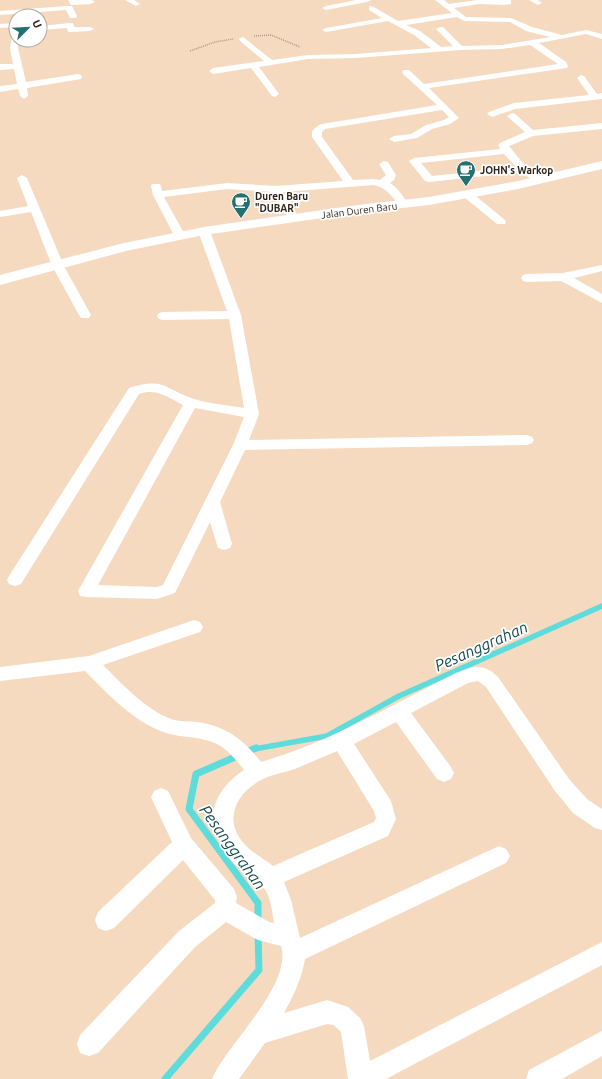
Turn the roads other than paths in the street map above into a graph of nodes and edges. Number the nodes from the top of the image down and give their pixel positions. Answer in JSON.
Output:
{"nodes":[{"id":1,"x":72,"y":0,"type":"edge"},
{"id":2,"x":129,"y":0,"type":"edge"},
{"id":3,"x":367,"y":0,"type":"edge"},
{"id":4,"x":439,"y":0,"type":"edge"},
{"id":5,"x":507,"y":0,"type":"edge"},
{"id":6,"x":355,"y":1,"type":"edge"},
{"id":7,"x":477,"y":1,"type":"edge"},
{"id":8,"x":92,"y":2,"type":"dead end"},
{"id":9,"x":136,"y":4,"type":"dead end"},
{"id":10,"x":448,"y":6,"type":"junction"},
{"id":11,"x":326,"y":8,"type":"dead end"},
{"id":12,"x":372,"y":8,"type":"dead end"},
{"id":13,"x":48,"y":10,"type":"edge"},
{"id":14,"x":458,"y":15,"type":"junction"},
{"id":15,"x":73,"y":16,"type":"dead end"},
{"id":16,"x":389,"y":19,"type":"junction"},
{"id":17,"x":397,"y":24,"type":"junction"},
{"id":18,"x":48,"y":27,"type":"edge"},
{"id":19,"x":90,"y":29,"type":"dead end"},
{"id":20,"x":440,"y":29,"type":"dead end"},
{"id":21,"x":326,"y":30,"type":"dead end"},
{"id":22,"x":562,"y":37,"type":"junction"},
{"id":23,"x":602,"y":37,"type":"edge"},
{"id":24,"x":243,"y":39,"type":"dead end"},
{"id":25,"x":533,"y":43,"type":"junction"},
{"id":26,"x":14,"y":48,"type":"edge"},
{"id":27,"x":460,"y":48,"type":"junction"},
{"id":28,"x":438,"y":49,"type":"junction"},
{"id":29,"x":271,"y":63,"type":"junction"},
{"id":30,"x":253,"y":65,"type":"junction"},
{"id":31,"x":18,"y":66,"type":"junction"},
{"id":32,"x":0,"y":67,"type":"edge"},
{"id":33,"x":213,"y":71,"type":"dead end"},
{"id":34,"x":406,"y":72,"type":"dead end"},
{"id":35,"x":78,"y":77,"type":"dead end"},
{"id":36,"x":581,"y":78,"type":"dead end"},
{"id":37,"x":22,"y":86,"type":"junction"},
{"id":38,"x":421,"y":87,"type":"junction"},
{"id":39,"x":0,"y":89,"type":"edge"},
{"id":40,"x":275,"y":94,"type":"dead end"},
{"id":41,"x":24,"y":96,"type":"dead end"},
{"id":42,"x":598,"y":97,"type":"edge"},
{"id":43,"x":444,"y":107,"type":"junction"},
{"id":44,"x":492,"y":114,"type":"dead end"},
{"id":45,"x":527,"y":115,"type":"dead end"},
{"id":46,"x":602,"y":126,"type":"edge"},
{"id":47,"x":531,"y":133,"type":"junction"},
{"id":48,"x":394,"y":139,"type":"dead end"},
{"id":49,"x":506,"y":152,"type":"junction"},
{"id":50,"x":384,"y":164,"type":"dead end"},
{"id":51,"x":602,"y":165,"type":"edge"},
{"id":52,"x":524,"y":169,"type":"junction"},
{"id":53,"x":22,"y":178,"type":"dead end"},
{"id":54,"x":537,"y":179,"type":"junction"},
{"id":55,"x":383,"y":183,"type":"junction"},
{"id":56,"x":350,"y":184,"type":"junction"},
{"id":57,"x":276,"y":189,"type":"junction"},
{"id":58,"x":468,"y":195,"type":"junction"},
{"id":59,"x":403,"y":204,"type":"junction"},
{"id":60,"x":35,"y":208,"type":"junction"},
{"id":61,"x":0,"y":214,"type":"edge"},
{"id":62,"x":294,"y":218,"type":"junction"},
{"id":63,"x":501,"y":222,"type":"dead end"},
{"id":64,"x":204,"y":231,"type":"junction"},
{"id":65,"x":180,"y":236,"type":"junction"},
{"id":66,"x":58,"y":266,"type":"junction"},
{"id":67,"x":602,"y":268,"type":"edge"},
{"id":68,"x":563,"y":277,"type":"junction"},
{"id":69,"x":527,"y":278,"type":"dead end"},
{"id":70,"x":0,"y":280,"type":"edge"},
{"id":71,"x":602,"y":299,"type":"edge"},
{"id":72,"x":85,"y":315,"type":"dead end"},
{"id":73,"x":235,"y":315,"type":"junction"},
{"id":74,"x":163,"y":316,"type":"dead end"},
{"id":75,"x":191,"y":403,"type":"junction"},
{"id":76,"x":252,"y":414,"type":"junction"},
{"id":77,"x":527,"y":440,"type":"dead end"},
{"id":78,"x":240,"y":445,"type":"junction"},
{"id":79,"x":212,"y":501,"type":"junction"},
{"id":80,"x":224,"y":544,"type":"dead end"},
{"id":81,"x":15,"y":580,"type":"dead end"},
{"id":82,"x":194,"y":627,"type":"dead end"},
{"id":83,"x":89,"y":663,"type":"junction"},
{"id":84,"x":0,"y":674,"type":"edge"},
{"id":85,"x":399,"y":711,"type":"junction"},
{"id":86,"x":341,"y":741,"type":"junction"},
{"id":87,"x":253,"y":766,"type":"junction"},
{"id":88,"x":444,"y":774,"type":"dead end"},
{"id":89,"x":161,"y":797,"type":"dead end"},
{"id":90,"x":602,"y":821,"type":"edge"},
{"id":91,"x":184,"y":845,"type":"junction"},
{"id":92,"x":499,"y":856,"type":"dead end"},
{"id":93,"x":270,"y":878,"type":"junction"},
{"id":94,"x":226,"y":909,"type":"junction"},
{"id":95,"x":106,"y":920,"type":"dead end"},
{"id":96,"x":291,"y":944,"type":"junction"},
{"id":97,"x":602,"y":953,"type":"edge"},
{"id":98,"x":258,"y":1033,"type":"junction"},
{"id":99,"x":602,"y":1043,"type":"edge"},
{"id":100,"x":90,"y":1044,"type":"dead end"},
{"id":101,"x":224,"y":1079,"type":"edge"},
{"id":102,"x":360,"y":1079,"type":"edge"},
{"id":103,"x":538,"y":1079,"type":"edge"}],
"edges":[{"from":1,"to":8,"type":"street"},
{"from":2,"to":9,"type":"street"},
{"from":3,"to":6,"type":"street"},
{"from":4,"to":10,"type":"street"},
{"from":5,"to":7,"type":"street"},
{"from":6,"to":11,"type":"street"},
{"from":7,"to":10,"type":"street"},
{"from":10,"to":14,"type":"street"},
{"from":12,"to":16,"type":"street"},
{"from":13,"to":15,"type":"street"},
{"from":14,"to":17,"type":"street"},
{"from":14,"to":22,"type":"street"},
{"from":16,"to":17,"type":"street"},
{"from":16,"to":21,"type":"street"},
{"from":17,"to":28,"type":"street"},
{"from":18,"to":19,"type":"street"},
{"from":20,"to":27,"type":"street"},
{"from":22,"to":23,"type":"street"},
{"from":22,"to":25,"type":"street"},
{"from":24,"to":29,"type":"street"},
{"from":25,"to":27,"type":"street"},
{"from":25,"to":38,"type":"street"},
{"from":26,"to":31,"type":"street"},
{"from":27,"to":28,"type":"street"},
{"from":28,"to":29,"type":"street"},
{"from":29,"to":30,"type":"street"},
{"from":30,"to":33,"type":"street"},
{"from":30,"to":40,"type":"street"},
{"from":31,"to":32,"type":"street"},
{"from":31,"to":37,"type":"street"},
{"from":34,"to":38,"type":"street"},
{"from":35,"to":37,"type":"street"},
{"from":36,"to":42,"type":"street"},
{"from":37,"to":39,"type":"street"},
{"from":37,"to":41,"type":"street"},
{"from":38,"to":43,"type":"street"},
{"from":42,"to":44,"type":"street"},
{"from":43,"to":48,"type":"street"},
{"from":43,"to":56,"type":"street"},
{"from":45,"to":47,"type":"street"},
{"from":46,"to":47,"type":"street"},
{"from":47,"to":49,"type":"street"},
{"from":49,"to":52,"type":"street"},
{"from":49,"to":52,"type":"street"},
{"from":50,"to":55,"type":"street"},
{"from":51,"to":54,"type":"street","name":"Jalan Duren Baru"},
{"from":52,"to":54,"type":"street"},
{"from":53,"to":60,"type":"street"},
{"from":54,"to":58,"type":"street","name":"Jalan Duren Baru"},
{"from":55,"to":56,"type":"street"},
{"from":55,"to":59,"type":"street"},
{"from":56,"to":57,"type":"street"},
{"from":57,"to":62,"type":"street"},
{"from":57,"to":65,"type":"street"},
{"from":58,"to":59,"type":"street","name":"Jalan Duren Baru"},
{"from":58,"to":63,"type":"street"},
{"from":59,"to":62,"type":"street","name":"Jalan Duren Baru"},
{"from":60,"to":61,"type":"street"},
{"from":60,"to":66,"type":"street"},
{"from":62,"to":64,"type":"street","name":"Jalan Duren Baru"},
{"from":64,"to":65,"type":"street","name":"Jalan Duren Baru"},
{"from":64,"to":73,"type":"street"},
{"from":65,"to":66,"type":"street","name":"Jalan Duren Baru"},
{"from":66,"to":70,"type":"street","name":"Jalan Duren Baru"},
{"from":66,"to":72,"type":"street"},
{"from":67,"to":68,"type":"street"},
{"from":68,"to":69,"type":"street"},
{"from":68,"to":71,"type":"street"},
{"from":73,"to":74,"type":"street"},
{"from":73,"to":76,"type":"street"},
{"from":75,"to":76,"type":"street"},
{"from":75,"to":79,"type":"street"},
{"from":75,"to":81,"type":"street"},
{"from":76,"to":78,"type":"street"},
{"from":77,"to":78,"type":"street"},
{"from":78,"to":79,"type":"street"},
{"from":79,"to":80,"type":"street"},
{"from":82,"to":83,"type":"street"},
{"from":83,"to":84,"type":"street"},
{"from":83,"to":87,"type":"street"},
{"from":85,"to":86,"type":"street"},
{"from":85,"to":88,"type":"street"},
{"from":85,"to":90,"type":"street"},
{"from":86,"to":87,"type":"street"},
{"from":86,"to":93,"type":"street"},
{"from":87,"to":93,"type":"street"},
{"from":89,"to":91,"type":"street"},
{"from":91,"to":94,"type":"street"},
{"from":91,"to":95,"type":"street"},
{"from":92,"to":96,"type":"street"},
{"from":93,"to":96,"type":"street"},
{"from":94,"to":96,"type":"street"},
{"from":94,"to":100,"type":"street"},
{"from":96,"to":98,"type":"street"},
{"from":97,"to":102,"type":"street"},
{"from":98,"to":101,"type":"street"},
{"from":98,"to":102,"type":"street"},
{"from":99,"to":103,"type":"street"}]}
